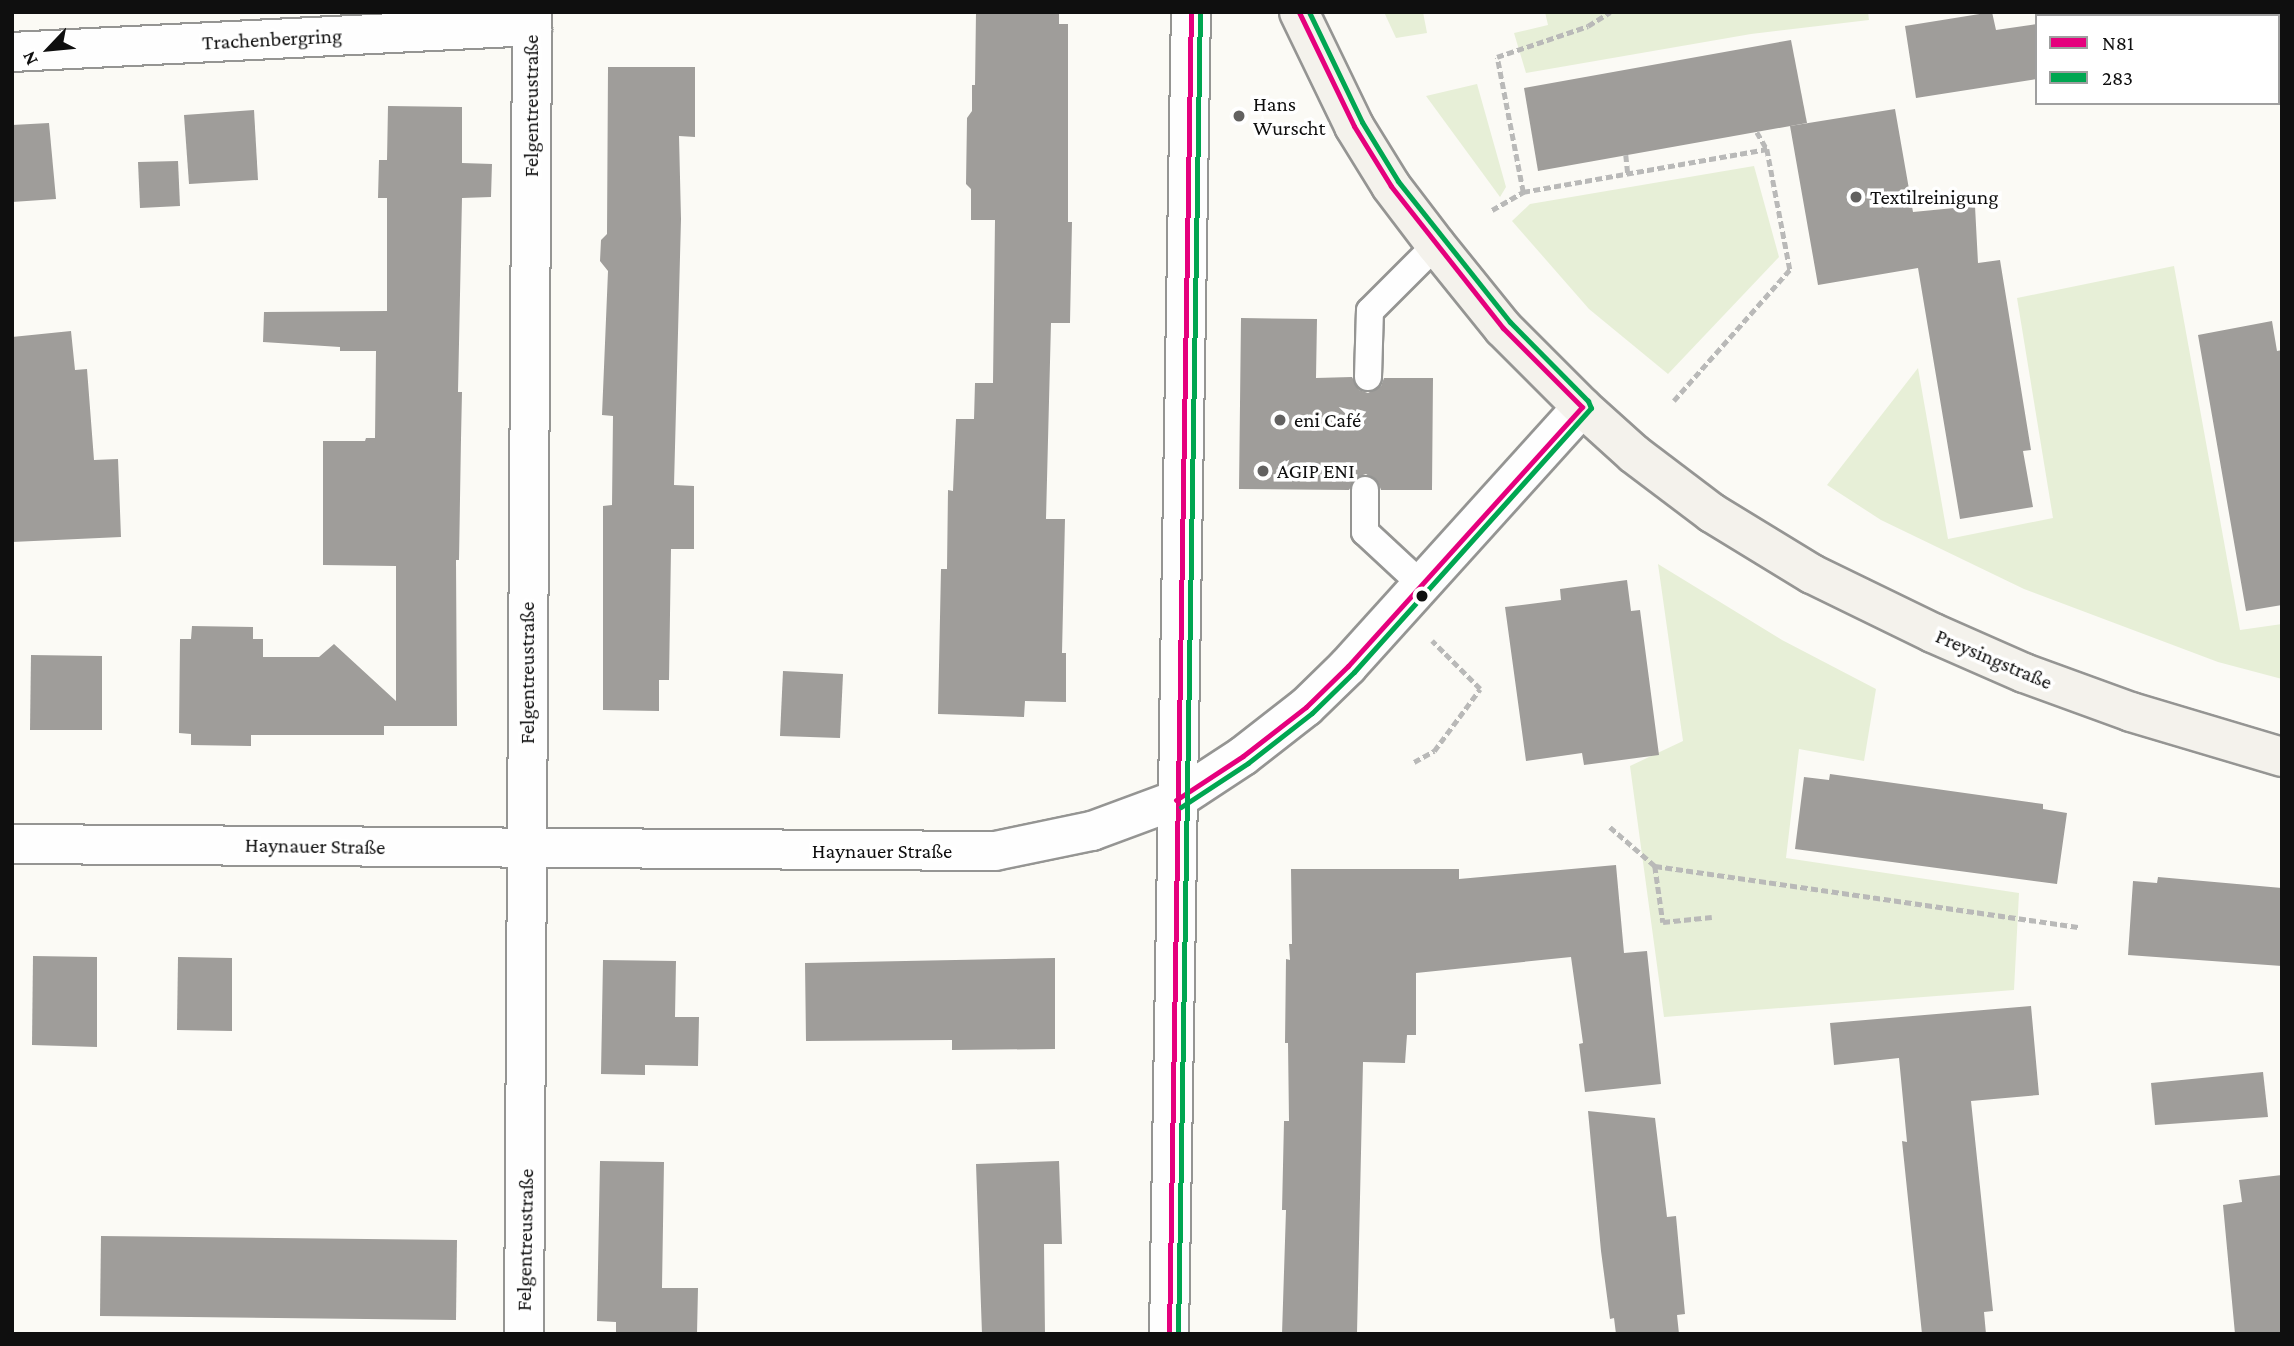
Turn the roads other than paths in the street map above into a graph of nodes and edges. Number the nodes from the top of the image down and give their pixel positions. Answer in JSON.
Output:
{"nodes":[{"id":1,"x":1191,"y":12,"type":"edge"},
{"id":2,"x":1298,"y":12,"type":"edge"},
{"id":3,"x":532,"y":19,"type":"edge"},
{"id":4,"x":12,"y":52,"type":"edge"},
{"id":5,"x":1436,"y":245,"type":"junction"},
{"id":6,"x":1368,"y":377,"type":"dead end"},
{"id":7,"x":1582,"y":407,"type":"junction"},
{"id":8,"x":1365,"y":490,"type":"dead end"},
{"id":9,"x":1421,"y":584,"type":"junction"},
{"id":10,"x":2282,"y":757,"type":"edge"},
{"id":11,"x":1175,"y":800,"type":"junction"},
{"id":12,"x":12,"y":844,"type":"edge"},
{"id":13,"x":527,"y":849,"type":"junction"},
{"id":14,"x":524,"y":1334,"type":"edge"},
{"id":15,"x":1168,"y":1334,"type":"edge"}],
"edges":[{"from":1,"to":11,"type":"street"},
{"from":2,"to":5,"type":"street","name":"Preysingstraße"},
{"from":3,"to":4,"type":"street","name":"Trachenbergring"},
{"from":3,"to":13,"type":"street","name":"Felgentreustraße"},
{"from":5,"to":6,"type":"lane"},
{"from":5,"to":7,"type":"street","name":"Preysingstraße"},
{"from":7,"to":9,"type":"street","name":"Haynauer Straße"},
{"from":7,"to":10,"type":"street","name":"Preysingstraße"},
{"from":8,"to":9,"type":"lane"},
{"from":9,"to":11,"type":"street","name":"Haynauer Straße"},
{"from":11,"to":13,"type":"street","name":"Haynauer Straße"},
{"from":11,"to":15,"type":"street"},
{"from":12,"to":13,"type":"street","name":"Haynauer Straße"},
{"from":13,"to":14,"type":"street","name":"Felgentreustraße"}]}
